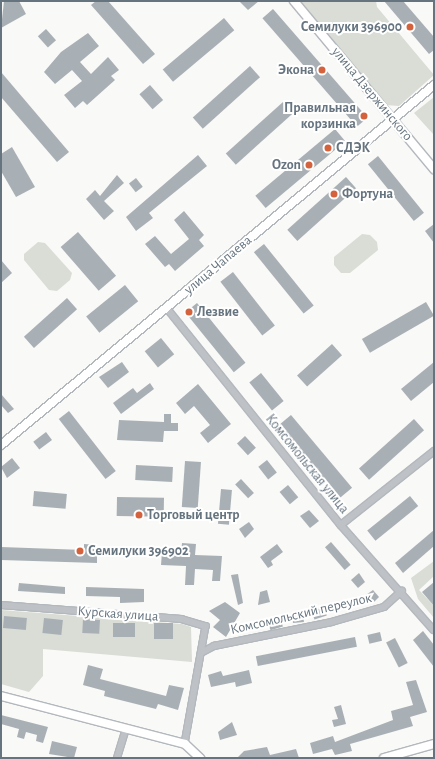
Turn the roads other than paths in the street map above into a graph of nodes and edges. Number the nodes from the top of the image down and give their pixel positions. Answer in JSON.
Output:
{"nodes":[{"id":1,"x":294,"y":1,"type":"edge"},
{"id":2,"x":434,"y":85,"type":"edge"},
{"id":3,"x":393,"y":121,"type":"junction"},
{"id":4,"x":434,"y":169,"type":"edge"},
{"id":5,"x":167,"y":308,"type":"junction"},
{"id":6,"x":1,"y":445,"type":"edge"},
{"id":7,"x":434,"y":451,"type":"edge"},
{"id":8,"x":341,"y":525,"type":"junction"},
{"id":9,"x":402,"y":591,"type":"junction"},
{"id":10,"x":1,"y":605,"type":"edge"},
{"id":11,"x":434,"y":630,"type":"edge"},
{"id":12,"x":201,"y":653,"type":"junction"},
{"id":13,"x":1,"y":696,"type":"edge"},
{"id":14,"x":126,"y":729,"type":"junction"},
{"id":15,"x":185,"y":744,"type":"junction"},
{"id":16,"x":434,"y":744,"type":"edge"},
{"id":17,"x":117,"y":758,"type":"edge"},
{"id":18,"x":200,"y":758,"type":"edge"},
{"id":19,"x":384,"y":758,"type":"edge"}],
"edges":[{"from":1,"to":3,"type":"street","name":"улица Дзержинского"},
{"from":2,"to":3,"type":"street","name":"улица Чапаева"},
{"from":3,"to":4,"type":"street","name":"улица Дзержинского"},
{"from":3,"to":5,"type":"street","name":"улица Чапаева"},
{"from":5,"to":6,"type":"street","name":"улица Чапаева"},
{"from":5,"to":8,"type":"street","name":"Комсомольская улица"},
{"from":7,"to":8,"type":"street"},
{"from":8,"to":9,"type":"street","name":"Комсомольская улица"},
{"from":9,"to":11,"type":"street","name":"Комсомольская улица"},
{"from":9,"to":12,"type":"street","name":"Комсомольский переулок"},
{"from":10,"to":12,"type":"street","name":"Курская улица"},
{"from":12,"to":15,"type":"street"},
{"from":13,"to":14,"type":"street"},
{"from":14,"to":15,"type":"street"},
{"from":14,"to":17,"type":"street"},
{"from":15,"to":18,"type":"street"},
{"from":16,"to":19,"type":"street"}]}
